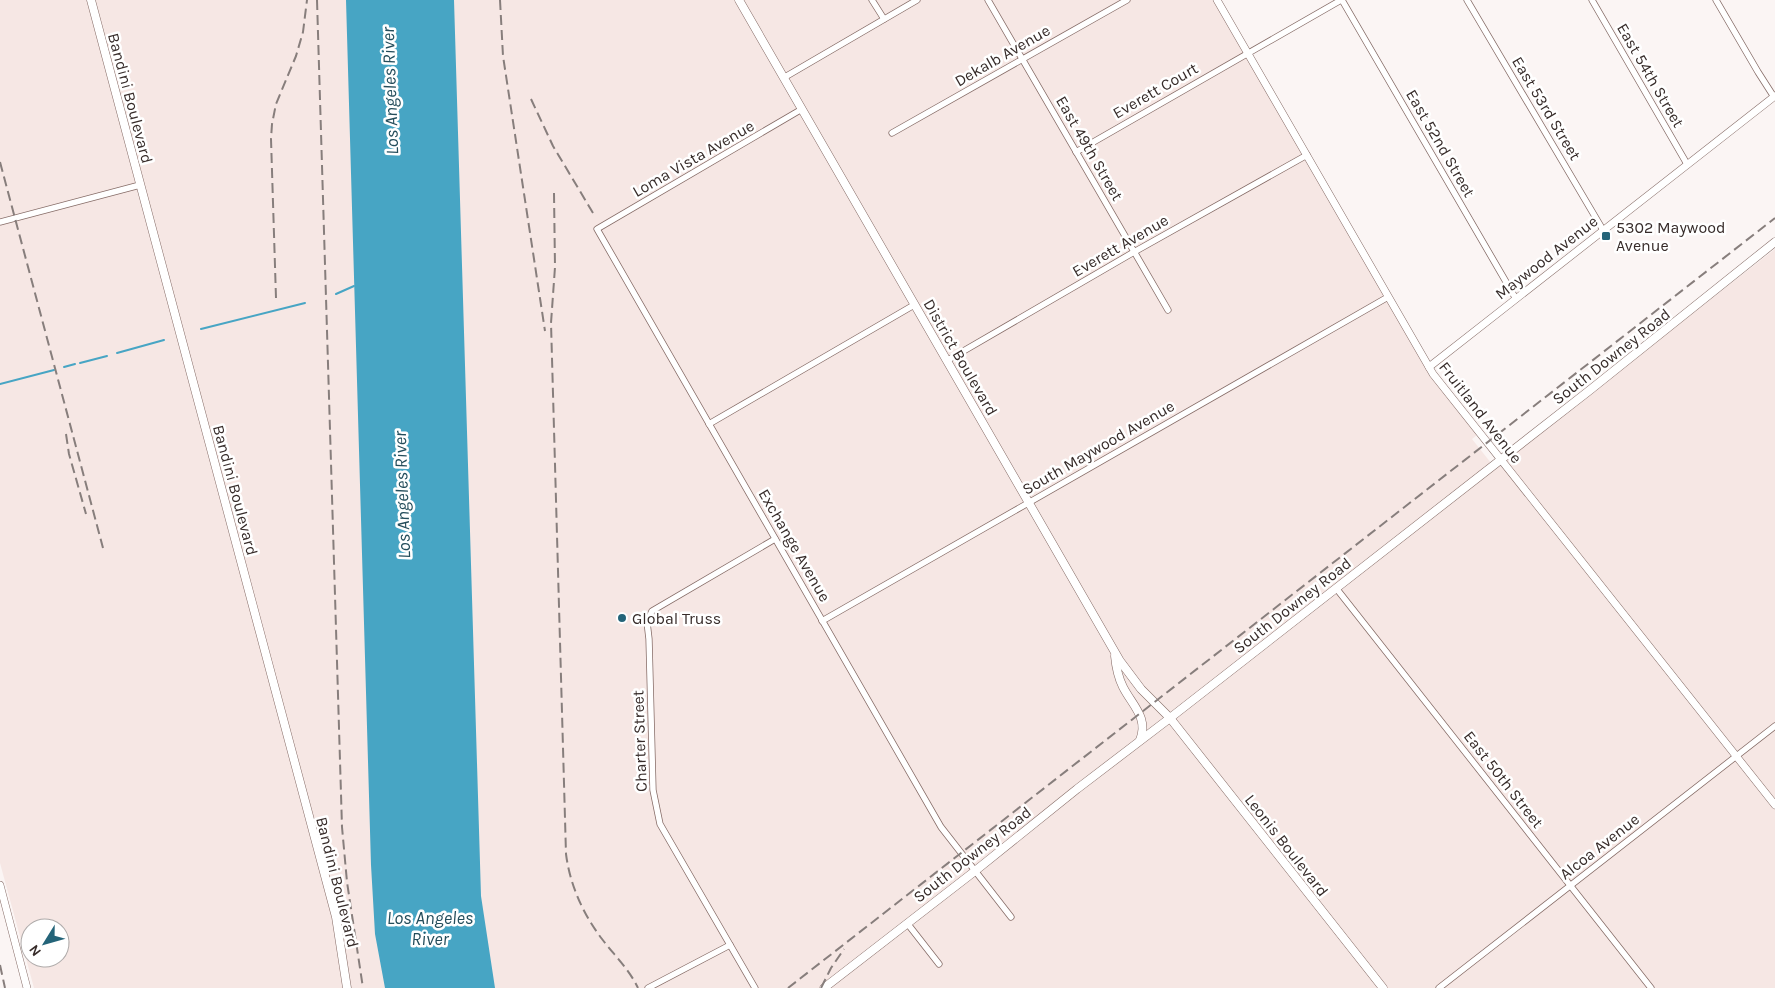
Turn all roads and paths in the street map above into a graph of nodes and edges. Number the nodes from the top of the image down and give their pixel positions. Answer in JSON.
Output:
{"nodes":[{"id":1,"x":91,"y":0,"type":"edge"},
{"id":2,"x":739,"y":0,"type":"edge"},
{"id":3,"x":872,"y":0,"type":"edge"},
{"id":4,"x":917,"y":0,"type":"edge"},
{"id":5,"x":988,"y":0,"type":"edge"},
{"id":6,"x":1127,"y":0,"type":"edge"},
{"id":7,"x":1217,"y":0,"type":"edge"},
{"id":8,"x":1342,"y":0,"type":"edge"},
{"id":9,"x":1468,"y":0,"type":"edge"},
{"id":10,"x":1592,"y":0,"type":"edge"},
{"id":11,"x":1716,"y":0,"type":"edge"},
{"id":12,"x":884,"y":19,"type":"junction"},
{"id":13,"x":1248,"y":53,"type":"junction"},
{"id":14,"x":1022,"y":59,"type":"junction"},
{"id":15,"x":785,"y":77,"type":"junction"},
{"id":16,"x":1774,"y":96,"type":"edge"},
{"id":17,"x":802,"y":110,"type":"junction"},
{"id":18,"x":892,"y":133,"type":"dead end"},
{"id":19,"x":1076,"y":152,"type":"junction"},
{"id":20,"x":1307,"y":155,"type":"junction"},
{"id":21,"x":1687,"y":164,"type":"junction"},
{"id":22,"x":140,"y":185,"type":"junction"},
{"id":23,"x":0,"y":222,"type":"edge"},
{"id":24,"x":597,"y":230,"type":"joint"},
{"id":25,"x":1603,"y":230,"type":"junction"},
{"id":26,"x":1775,"y":242,"type":"edge"},
{"id":27,"x":1134,"y":252,"type":"junction"},
{"id":28,"x":1388,"y":296,"type":"junction"},
{"id":29,"x":1516,"y":299,"type":"junction"},
{"id":30,"x":914,"y":305,"type":"junction"},
{"id":31,"x":1168,"y":310,"type":"dead end"},
{"id":32,"x":948,"y":360,"type":"junction"},
{"id":33,"x":1429,"y":367,"type":"junction"},
{"id":34,"x":709,"y":424,"type":"junction"},
{"id":35,"x":1500,"y":459,"type":"junction"},
{"id":36,"x":1029,"y":502,"type":"junction"},
{"id":37,"x":775,"y":539,"type":"junction"},
{"id":38,"x":1336,"y":588,"type":"junction"},
{"id":39,"x":822,"y":620,"type":"junction"},
{"id":40,"x":1114,"y":652,"type":"junction"},
{"id":41,"x":1170,"y":718,"type":"junction"},
{"id":42,"x":1775,"y":726,"type":"edge"},
{"id":43,"x":1139,"y":741,"type":"junction"},
{"id":44,"x":1737,"y":756,"type":"junction"},
{"id":45,"x":1775,"y":805,"type":"edge"},
{"id":46,"x":975,"y":871,"type":"junction"},
{"id":47,"x":0,"y":885,"type":"edge"},
{"id":48,"x":1571,"y":886,"type":"junction"},
{"id":49,"x":1011,"y":917,"type":"dead end"},
{"id":50,"x":907,"y":923,"type":"junction"},
{"id":51,"x":730,"y":945,"type":"junction"},
{"id":52,"x":939,"y":964,"type":"dead end"},
{"id":53,"x":27,"y":988,"type":"edge"},
{"id":54,"x":347,"y":988,"type":"edge"},
{"id":55,"x":648,"y":988,"type":"edge"},
{"id":56,"x":755,"y":988,"type":"edge"},
{"id":57,"x":824,"y":988,"type":"edge"},
{"id":58,"x":1383,"y":988,"type":"edge"},
{"id":59,"x":1439,"y":988,"type":"edge"},
{"id":60,"x":1651,"y":988,"type":"edge"}],
"edges":[{"from":1,"to":22,"type":"main road","name":"Bandini Boulevard"},
{"from":2,"to":15,"type":"main road","name":"District Boulevard"},
{"from":3,"to":12,"type":"street"},
{"from":4,"to":12,"type":"street"},
{"from":5,"to":14,"type":"street","name":"East 49th Street"},
{"from":6,"to":14,"type":"street","name":"Dekalb Avenue"},
{"from":7,"to":13,"type":"street","name":"Fruitland Avenue"},
{"from":8,"to":13,"type":"street"},
{"from":8,"to":29,"type":"street","name":"East 52nd Street"},
{"from":9,"to":25,"type":"street","name":"East 53rd Street"},
{"from":10,"to":21,"type":"street","name":"East 54th Street"},
{"from":11,"to":16,"type":"street"},
{"from":12,"to":15,"type":"street"},
{"from":13,"to":19,"type":"street","name":"Everett Court"},
{"from":13,"to":20,"type":"street","name":"Fruitland Avenue"},
{"from":14,"to":18,"type":"street","name":"Dekalb Avenue"},
{"from":14,"to":19,"type":"street","name":"East 49th Street"},
{"from":15,"to":17,"type":"main road","name":"District Boulevard"},
{"from":16,"to":21,"type":"street","name":"Maywood Avenue"},
{"from":17,"to":24,"type":"street","name":"Loma Vista Avenue"},
{"from":17,"to":30,"type":"main road","name":"District Boulevard"},
{"from":19,"to":27,"type":"street","name":"East 49th Street"},
{"from":20,"to":27,"type":"street","name":"Everett Avenue"},
{"from":20,"to":28,"type":"street","name":"Fruitland Avenue"},
{"from":21,"to":25,"type":"street","name":"Maywood Avenue"},
{"from":22,"to":23,"type":"street"},
{"from":22,"to":54,"type":"main road","name":"Bandini Boulevard"},
{"from":24,"to":34,"type":"street","name":"Exchange Avenue"},
{"from":25,"to":29,"type":"street","name":"Maywood Avenue"},
{"from":26,"to":35,"type":"main road","name":"South Downey Road"},
{"from":27,"to":31,"type":"street","name":"East 49th Street"},
{"from":27,"to":32,"type":"street","name":"Everett Avenue"},
{"from":28,"to":33,"type":"street","name":"Fruitland Avenue"},
{"from":28,"to":36,"type":"street","name":"South Maywood Avenue"},
{"from":29,"to":33,"type":"street","name":"Maywood Avenue"},
{"from":30,"to":32,"type":"main road","name":"District Boulevard"},
{"from":30,"to":34,"type":"street"},
{"from":32,"to":36,"type":"main road","name":"District Boulevard"},
{"from":33,"to":35,"type":"street","name":"Fruitland Avenue"},
{"from":34,"to":37,"type":"street","name":"Exchange Avenue"},
{"from":35,"to":38,"type":"main road","name":"South Downey Road"},
{"from":35,"to":44,"type":"street","name":"Fruitland Avenue"},
{"from":36,"to":39,"type":"street","name":"South Maywood Avenue"},
{"from":36,"to":40,"type":"main road","name":"District Boulevard"},
{"from":37,"to":39,"type":"street","name":"Exchange Avenue"},
{"from":37,"to":51,"type":"street","name":"Charter Street"},
{"from":38,"to":41,"type":"main road","name":"South Downey Road"},
{"from":38,"to":48,"type":"street","name":"East 50th Street"},
{"from":39,"to":46,"type":"street","name":"Exchange Avenue"},
{"from":40,"to":41,"type":"main road","name":"District Boulevard"},
{"from":40,"to":43,"type":"main road"},
{"from":41,"to":43,"type":"main road","name":"South Downey Road"},
{"from":41,"to":58,"type":"main road","name":"Leonis Boulevard"},
{"from":42,"to":44,"type":"street","name":"Alcoa Avenue"},
{"from":43,"to":46,"type":"main road","name":"South Downey Road"},
{"from":44,"to":45,"type":"street","name":"Fruitland Avenue"},
{"from":44,"to":48,"type":"street","name":"Alcoa Avenue"},
{"from":46,"to":49,"type":"street","name":"Exchange Avenue"},
{"from":46,"to":50,"type":"main road","name":"South Downey Road"},
{"from":47,"to":53,"type":"street"},
{"from":48,"to":59,"type":"street","name":"Alcoa Avenue"},
{"from":48,"to":60,"type":"street","name":"East 50th Street"},
{"from":50,"to":52,"type":"street"},
{"from":50,"to":57,"type":"main road","name":"South Downey Road"},
{"from":51,"to":55,"type":"street"},
{"from":51,"to":56,"type":"street","name":"Charter Street"}]}
